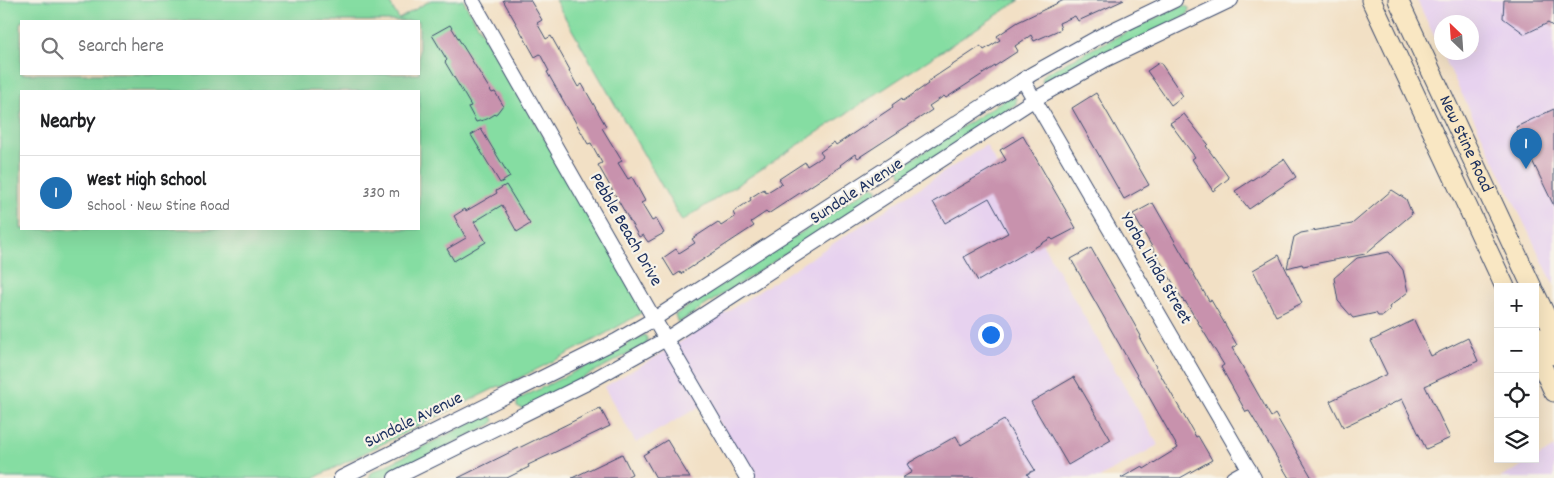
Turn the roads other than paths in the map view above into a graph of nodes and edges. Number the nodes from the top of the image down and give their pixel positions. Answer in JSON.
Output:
{"nodes":[{"id":1,"x":472,"y":0,"type":"edge"},
{"id":2,"x":1175,"y":0,"type":"edge"},
{"id":3,"x":1231,"y":0,"type":"edge"},
{"id":4,"x":1371,"y":0,"type":"edge"},
{"id":5,"x":1398,"y":0,"type":"edge"},
{"id":6,"x":1206,"y":6,"type":"edge"},
{"id":7,"x":1022,"y":80,"type":"junction"},
{"id":8,"x":1035,"y":99,"type":"junction"},
{"id":9,"x":1478,"y":228,"type":"junction"},
{"id":10,"x":1503,"y":283,"type":"edge"},
{"id":11,"x":1515,"y":283,"type":"edge"},
{"id":12,"x":1530,"y":283,"type":"edge"},
{"id":13,"x":1542,"y":303,"type":"edge"},
{"id":14,"x":654,"y":319,"type":"junction"},
{"id":15,"x":1554,"y":333,"type":"edge"},
{"id":16,"x":1539,"y":338,"type":"edge"},
{"id":17,"x":666,"y":339,"type":"junction"},
{"id":18,"x":1554,"y":355,"type":"edge"},
{"id":19,"x":1539,"y":360,"type":"edge"},
{"id":20,"x":1554,"y":392,"type":"edge"},
{"id":21,"x":496,"y":402,"type":"junction"},
{"id":22,"x":506,"y":423,"type":"junction"},
{"id":23,"x":1251,"y":474,"type":"edge"},
{"id":24,"x":348,"y":477,"type":"edge"},
{"id":25,"x":395,"y":478,"type":"edge"},
{"id":26,"x":747,"y":478,"type":"edge"},
{"id":27,"x":1233,"y":478,"type":"edge"}],
"edges":[{"from":1,"to":14,"type":"street","name":"Pebble Beach Drive"},
{"from":2,"to":7,"type":"street","name":"Sundale Avenue"},
{"from":3,"to":6,"type":"street","name":"Sundale Avenue"},
{"from":4,"to":9,"type":"main road","name":"New Stine Road"},
{"from":5,"to":12,"type":"main road","name":"New Stine Road"},
{"from":6,"to":8,"type":"street","name":"Sundale Avenue"},
{"from":7,"to":8,"type":"street","name":"Yorba Linda Street"},
{"from":7,"to":14,"type":"street","name":"Sundale Avenue"},
{"from":8,"to":17,"type":"street","name":"Sundale Avenue"},
{"from":8,"to":23,"type":"street","name":"Yorba Linda Street"},
{"from":9,"to":10,"type":"main road","name":"New Stine Road"},
{"from":9,"to":11,"type":"main road"},
{"from":13,"to":15,"type":"main road"},
{"from":14,"to":17,"type":"street","name":"Pebble Beach Drive"},
{"from":14,"to":21,"type":"street","name":"Sundale Avenue"},
{"from":16,"to":18,"type":"main road"},
{"from":17,"to":22,"type":"street","name":"Sundale Avenue"},
{"from":17,"to":26,"type":"street","name":"Pebble Beach Drive"},
{"from":19,"to":20,"type":"main road"},
{"from":21,"to":22,"type":"street"},
{"from":21,"to":24,"type":"street","name":"Sundale Avenue"},
{"from":22,"to":25,"type":"street","name":"Sundale Avenue"},
{"from":23,"to":27,"type":"street"}]}
